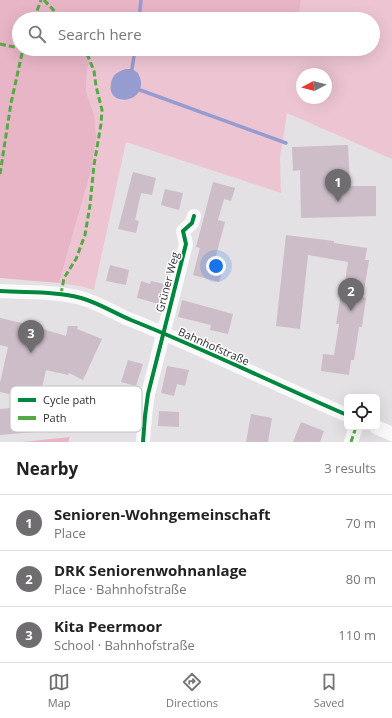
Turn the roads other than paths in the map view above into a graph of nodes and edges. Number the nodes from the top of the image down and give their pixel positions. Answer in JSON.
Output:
{"nodes":[{"id":1,"x":194,"y":216,"type":"dead end"},
{"id":2,"x":0,"y":291,"type":"edge"},
{"id":3,"x":163,"y":333,"type":"junction"},
{"id":4,"x":344,"y":414,"type":"edge"},
{"id":5,"x":380,"y":429,"type":"edge"},
{"id":6,"x":355,"y":430,"type":"edge"},
{"id":7,"x":392,"y":434,"type":"edge"},
{"id":8,"x":143,"y":442,"type":"edge"},
{"id":9,"x":351,"y":442,"type":"edge"}],
"edges":[{"from":1,"to":3,"type":"street","name":"Grüner Weg"},
{"from":2,"to":3,"type":"street","name":"Bahnhofstraße"},
{"from":3,"to":4,"type":"street","name":"Bahnhofstraße"},
{"from":3,"to":8,"type":"street","name":"Grüner Weg"},
{"from":5,"to":7,"type":"street"},
{"from":6,"to":9,"type":"street"}]}
